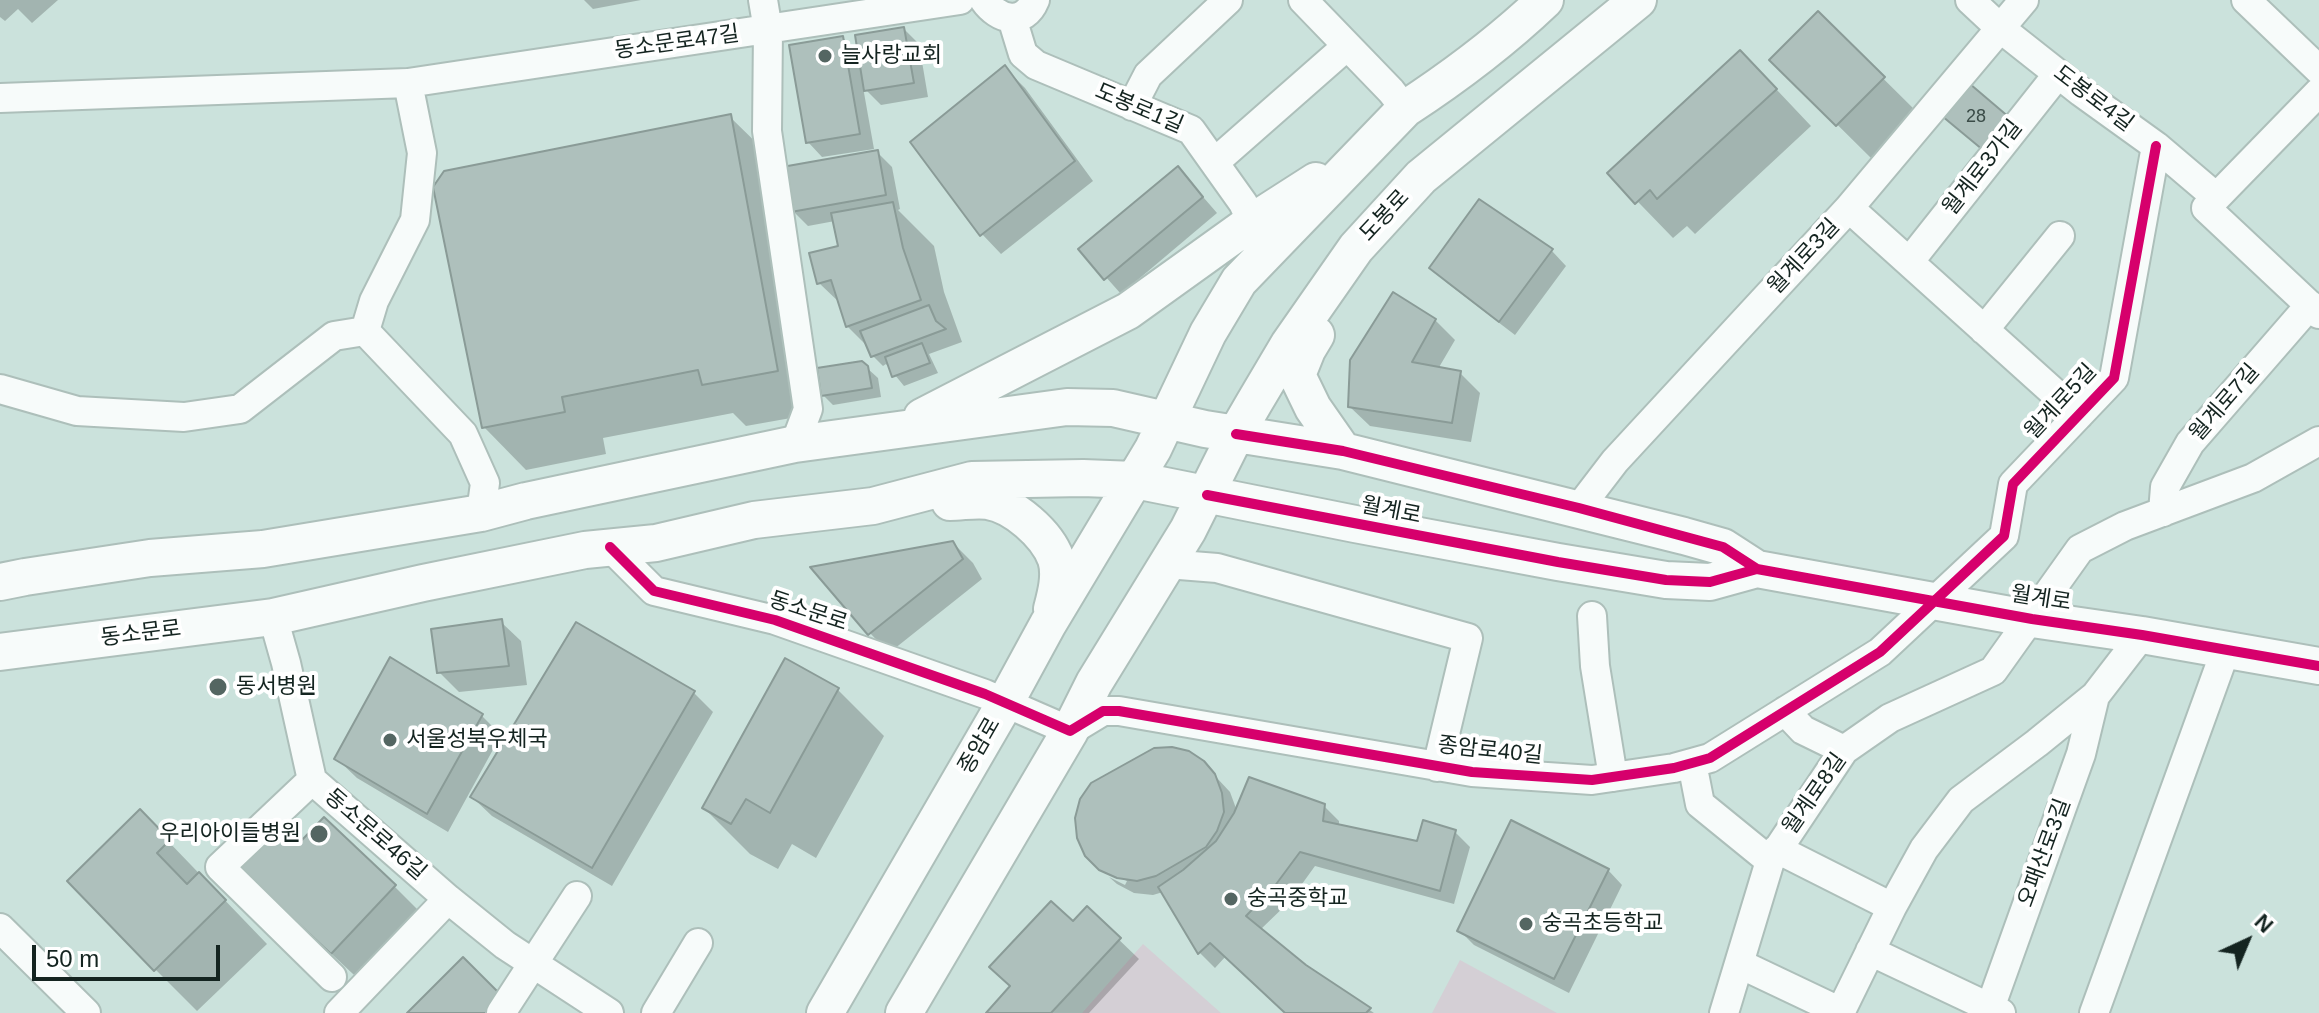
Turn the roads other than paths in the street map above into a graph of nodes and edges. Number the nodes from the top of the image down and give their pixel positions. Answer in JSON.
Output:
{"nodes":[{"id":1,"x":763,"y":0,"type":"edge"},
{"id":2,"x":960,"y":0,"type":"edge"},
{"id":3,"x":984,"y":0,"type":"edge"},
{"id":4,"x":1035,"y":0,"type":"edge"},
{"id":5,"x":1228,"y":0,"type":"edge"},
{"id":6,"x":1303,"y":0,"type":"edge"},
{"id":7,"x":1638,"y":0,"type":"edge"},
{"id":8,"x":1970,"y":0,"type":"edge"},
{"id":9,"x":2024,"y":0,"type":"edge"},
{"id":10,"x":2246,"y":0,"type":"edge"},
{"id":11,"x":1528,"y":6,"type":"edge"},
{"id":12,"x":1012,"y":18,"type":"junction"},
{"id":13,"x":2000,"y":28,"type":"junction"},
{"id":14,"x":768,"y":30,"type":"junction"},
{"id":15,"x":1347,"y":46,"type":"junction"},
{"id":16,"x":2319,"y":70,"type":"edge"},
{"id":17,"x":2058,"y":74,"type":"junction"},
{"id":18,"x":408,"y":83,"type":"junction"},
{"id":19,"x":2319,"y":92,"type":"edge"},
{"id":20,"x":0,"y":98,"type":"edge"},
{"id":21,"x":1132,"y":106,"type":"junction"},
{"id":22,"x":1405,"y":109,"type":"junction"},
{"id":23,"x":2156,"y":146,"type":"junction"},
{"id":24,"x":1364,"y":149,"type":"junction"},
{"id":25,"x":1215,"y":162,"type":"junction"},
{"id":26,"x":1421,"y":177,"type":"junction"},
{"id":27,"x":2216,"y":197,"type":"junction"},
{"id":28,"x":1849,"y":208,"type":"junction"},
{"id":29,"x":1252,"y":222,"type":"junction"},
{"id":30,"x":2060,"y":236,"type":"dead end"},
{"id":31,"x":1909,"y":262,"type":"junction"},
{"id":32,"x":2314,"y":309,"type":"edge"},
{"id":33,"x":1984,"y":330,"type":"junction"},
{"id":34,"x":365,"y":331,"type":"junction"},
{"id":35,"x":0,"y":389,"type":"edge"},
{"id":36,"x":2079,"y":415,"type":"junction"},
{"id":37,"x":1167,"y":419,"type":"junction"},
{"id":38,"x":889,"y":431,"type":"junction"},
{"id":39,"x":1236,"y":434,"type":"junction"},
{"id":40,"x":2319,"y":441,"type":"edge"},
{"id":41,"x":795,"y":444,"type":"junction"},
{"id":42,"x":1343,"y":451,"type":"junction"},
{"id":43,"x":1135,"y":480,"type":"junction"},
{"id":44,"x":1207,"y":495,"type":"junction"},
{"id":45,"x":873,"y":506,"type":"junction"},
{"id":46,"x":1579,"y":508,"type":"junction"},
{"id":47,"x":2163,"y":512,"type":"junction"},
{"id":48,"x":481,"y":513,"type":"junction"},
{"id":49,"x":610,"y":547,"type":"junction"},
{"id":50,"x":1167,"y":564,"type":"junction"},
{"id":51,"x":1757,"y":569,"type":"junction"},
{"id":52,"x":0,"y":582,"type":"edge"},
{"id":53,"x":1934,"y":599,"type":"junction"},
{"id":54,"x":1592,"y":616,"type":"dead end"},
{"id":55,"x":273,"y":617,"type":"junction"},
{"id":56,"x":2032,"y":619,"type":"junction"},
{"id":57,"x":1048,"y":624,"type":"junction"},
{"id":58,"x":2142,"y":635,"type":"junction"},
{"id":59,"x":2226,"y":649,"type":"junction"},
{"id":60,"x":0,"y":652,"type":"edge"},
{"id":61,"x":2319,"y":666,"type":"edge"},
{"id":62,"x":2095,"y":696,"type":"junction"},
{"id":63,"x":1005,"y":703,"type":"junction"},
{"id":64,"x":1785,"y":711,"type":"junction"},
{"id":65,"x":1070,"y":731,"type":"junction"},
{"id":66,"x":1844,"y":750,"type":"junction"},
{"id":67,"x":1692,"y":763,"type":"junction"},
{"id":68,"x":1437,"y":767,"type":"junction"},
{"id":69,"x":1613,"y":777,"type":"junction"},
{"id":70,"x":312,"y":780,"type":"junction"},
{"id":71,"x":1774,"y":855,"type":"junction"},
{"id":72,"x":577,"y":896,"type":"dead end"},
{"id":73,"x":448,"y":899,"type":"junction"},
{"id":74,"x":1892,"y":907,"type":"junction"},
{"id":75,"x":0,"y":928,"type":"edge"},
{"id":76,"x":698,"y":943,"type":"dead end"},
{"id":77,"x":1870,"y":951,"type":"junction"},
{"id":78,"x":532,"y":963,"type":"junction"},
{"id":79,"x":1740,"y":964,"type":"junction"},
{"id":80,"x":332,"y":977,"type":"dead end"},
{"id":81,"x":1995,"y":1010,"type":"edge"},
{"id":82,"x":1841,"y":1012,"type":"edge"},
{"id":83,"x":86,"y":1013,"type":"edge"},
{"id":84,"x":339,"y":1013,"type":"edge"},
{"id":85,"x":501,"y":1013,"type":"edge"},
{"id":86,"x":609,"y":1013,"type":"edge"},
{"id":87,"x":656,"y":1013,"type":"edge"},
{"id":88,"x":825,"y":1013,"type":"edge"},
{"id":89,"x":904,"y":1013,"type":"edge"},
{"id":90,"x":1724,"y":1013,"type":"edge"},
{"id":91,"x":2094,"y":1013,"type":"edge"}],
"edges":[{"from":1,"to":14,"type":"street"},
{"from":2,"to":14,"type":"street"},
{"from":3,"to":12,"type":"street"},
{"from":4,"to":12,"type":"street"},
{"from":5,"to":21,"type":"street"},
{"from":6,"to":15,"type":"street"},
{"from":7,"to":26,"type":"main road","name":"도봉로"},
{"from":8,"to":13,"type":"street","name":"도봉로4길"},
{"from":9,"to":13,"type":"street","name":"월계로3길"},
{"from":10,"to":16,"type":"street"},
{"from":11,"to":22,"type":"main road"},
{"from":12,"to":21,"type":"street","name":"도봉로1길"},
{"from":13,"to":17,"type":"street","name":"도봉로4길"},
{"from":13,"to":28,"type":"street","name":"월계로3길"},
{"from":14,"to":18,"type":"street","name":"동소문로47길"},
{"from":14,"to":41,"type":"street","name":"동소문로47길"},
{"from":15,"to":22,"type":"street"},
{"from":15,"to":25,"type":"street"},
{"from":17,"to":23,"type":"street","name":"도봉로4길"},
{"from":17,"to":31,"type":"street","name":"월계로3가길"},
{"from":18,"to":20,"type":"street","name":"동소문로47길"},
{"from":18,"to":34,"type":"street"},
{"from":19,"to":27,"type":"street"},
{"from":21,"to":25,"type":"street","name":"도봉로1길"},
{"from":22,"to":24,"type":"main road"},
{"from":23,"to":27,"type":"street","name":"도봉로4길"},
{"from":23,"to":36,"type":"street","name":"월계로5길"},
{"from":24,"to":29,"type":"main road"},
{"from":24,"to":37,"type":"main road"},
{"from":25,"to":29,"type":"street","name":"도봉로1길"},
{"from":26,"to":39,"type":"main road","name":"도봉로"},
{"from":26,"to":42,"type":"main road"},
{"from":27,"to":32,"type":"street"},
{"from":28,"to":31,"type":"street"},
{"from":28,"to":46,"type":"street","name":"월계로3길"},
{"from":29,"to":38,"type":"main road"},
{"from":30,"to":33,"type":"street"},
{"from":31,"to":33,"type":"street"},
{"from":32,"to":47,"type":"street","name":"월계로7길"},
{"from":33,"to":36,"type":"street"},
{"from":34,"to":35,"type":"street"},
{"from":34,"to":48,"type":"street"},
{"from":36,"to":53,"type":"street","name":"월계로5길"},
{"from":37,"to":38,"type":"main road"},
{"from":37,"to":39,"type":"main road"},
{"from":37,"to":43,"type":"main road"},
{"from":38,"to":41,"type":"main road"},
{"from":39,"to":42,"type":"main road","name":"월계로"},
{"from":39,"to":44,"type":"main road","name":"도봉로"},
{"from":40,"to":47,"type":"street"},
{"from":41,"to":48,"type":"main road"},
{"from":42,"to":46,"type":"main road","name":"월계로"},
{"from":43,"to":44,"type":"main road","name":"동소문로"},
{"from":43,"to":45,"type":"main road","name":"동소문로"},
{"from":43,"to":57,"type":"main road","name":"종암로"},
{"from":44,"to":50,"type":"main road"},
{"from":44,"to":51,"type":"main road","name":"월계로"},
{"from":45,"to":49,"type":"main road","name":"동소문로"},
{"from":45,"to":57,"type":"main road"},
{"from":46,"to":51,"type":"main road","name":"월계로"},
{"from":47,"to":56,"type":"street"},
{"from":48,"to":52,"type":"main road"},
{"from":49,"to":55,"type":"main road","name":"동소문로"},
{"from":49,"to":63,"type":"street","name":"동소문로"},
{"from":50,"to":65,"type":"main road"},
{"from":50,"to":68,"type":"street"},
{"from":51,"to":53,"type":"main road","name":"월계로"},
{"from":53,"to":56,"type":"main road","name":"월계로"},
{"from":53,"to":64,"type":"street","name":"종암로40길"},
{"from":54,"to":69,"type":"street"},
{"from":55,"to":60,"type":"main road","name":"동소문로"},
{"from":55,"to":70,"type":"street","name":"동소문로46길"},
{"from":56,"to":58,"type":"main road","name":"월계로"},
{"from":56,"to":66,"type":"street","name":"월계로8길"},
{"from":57,"to":63,"type":"main road","name":"종암로"},
{"from":58,"to":59,"type":"main road","name":"월계로"},
{"from":58,"to":62,"type":"street","name":"오패산로3길"},
{"from":59,"to":61,"type":"main road","name":"월계로"},
{"from":59,"to":91,"type":"street"},
{"from":62,"to":74,"type":"street","name":"오패산로3길"},
{"from":62,"to":81,"type":"street","name":"오패산로3길"},
{"from":63,"to":65,"type":"street"},
{"from":63,"to":88,"type":"main road","name":"종암로"},
{"from":64,"to":66,"type":"street"},
{"from":64,"to":67,"type":"street","name":"종암로40길"},
{"from":65,"to":68,"type":"street","name":"종암로40길"},
{"from":65,"to":89,"type":"main road"},
{"from":66,"to":71,"type":"street","name":"월계로8길"},
{"from":67,"to":69,"type":"street","name":"종암로40길"},
{"from":67,"to":71,"type":"street"},
{"from":68,"to":69,"type":"street","name":"종암로40길"},
{"from":70,"to":73,"type":"street","name":"동소문로46길"},
{"from":70,"to":80,"type":"street"},
{"from":71,"to":74,"type":"street"},
{"from":71,"to":79,"type":"street","name":"월계로8길"},
{"from":72,"to":78,"type":"street"},
{"from":73,"to":78,"type":"street","name":"동소문로46길"},
{"from":73,"to":84,"type":"street"},
{"from":74,"to":77,"type":"street","name":"오패산로3길"},
{"from":75,"to":83,"type":"street"},
{"from":76,"to":87,"type":"street"},
{"from":77,"to":81,"type":"street","name":"오패산로3길"},
{"from":77,"to":82,"type":"street","name":"오패산로3길"},
{"from":78,"to":85,"type":"street"},
{"from":78,"to":86,"type":"street","name":"동소문로46길"},
{"from":79,"to":82,"type":"street","name":"오패산로3길"},
{"from":79,"to":90,"type":"street","name":"월계로8길"}]}
